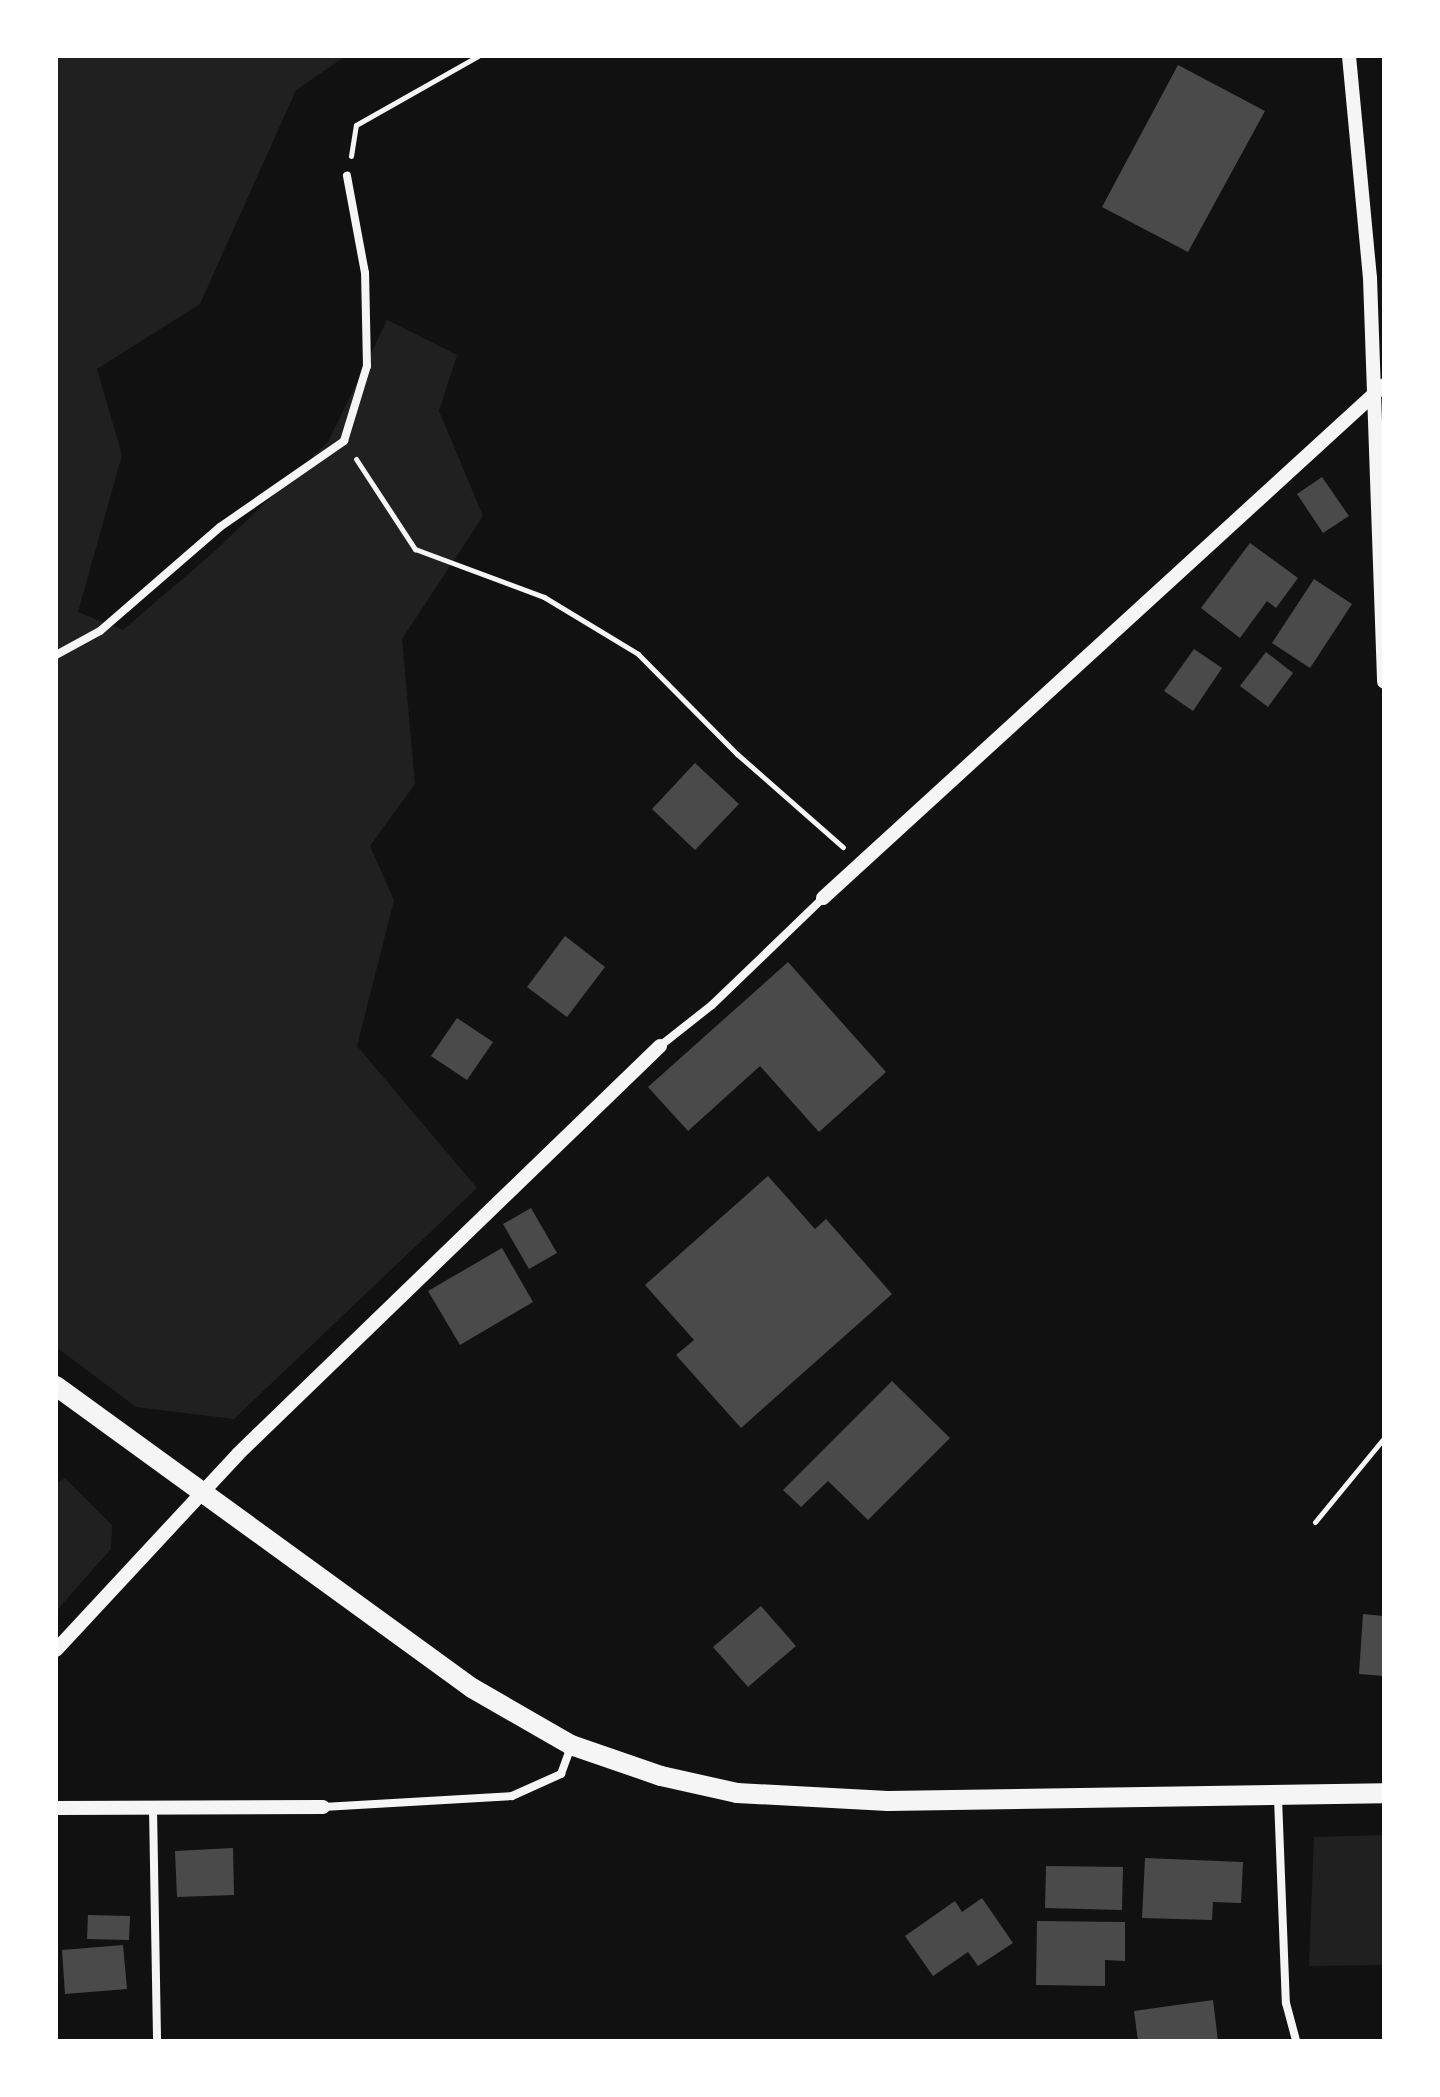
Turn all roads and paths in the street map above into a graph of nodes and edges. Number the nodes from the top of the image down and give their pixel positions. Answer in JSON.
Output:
{"nodes":[{"id":1,"x":478,"y":56,"type":"edge"},
{"id":2,"x":1349,"y":56,"type":"edge"},
{"id":3,"x":347,"y":176,"type":"joint"},
{"id":4,"x":1379,"y":390,"type":"edge"},
{"id":5,"x":344,"y":441,"type":"junction"},
{"id":6,"x":56,"y":655,"type":"edge"},
{"id":7,"x":1384,"y":682,"type":"edge"},
{"id":8,"x":861,"y":863,"type":"junction"},
{"id":9,"x":823,"y":898,"type":"joint"},
{"id":10,"x":660,"y":1046,"type":"joint"},
{"id":11,"x":56,"y":1386,"type":"edge"},
{"id":12,"x":1384,"y":1438,"type":"edge"},
{"id":13,"x":204,"y":1492,"type":"junction"},
{"id":14,"x":1315,"y":1522,"type":"dead end"},
{"id":15,"x":56,"y":1650,"type":"edge"},
{"id":16,"x":571,"y":1745,"type":"junction"},
{"id":17,"x":1384,"y":1793,"type":"edge"},
{"id":18,"x":1278,"y":1798,"type":"junction"},
{"id":19,"x":323,"y":1807,"type":"joint"},
{"id":20,"x":56,"y":1808,"type":"edge"},
{"id":21,"x":153,"y":1808,"type":"junction"},
{"id":22,"x":157,"y":2041,"type":"edge"},
{"id":23,"x":1296,"y":2041,"type":"edge"}],
"edges":[{"from":1,"to":3,"type":"path"},
{"from":2,"to":4,"type":"street"},
{"from":3,"to":5,"type":"street"},
{"from":4,"to":7,"type":"street"},
{"from":4,"to":8,"type":"street"},
{"from":5,"to":6,"type":"street"},
{"from":5,"to":8,"type":"path"},
{"from":8,"to":9,"type":"street"},
{"from":9,"to":10,"type":"street"},
{"from":10,"to":13,"type":"street"},
{"from":11,"to":13,"type":"main road"},
{"from":12,"to":14,"type":"path"},
{"from":13,"to":15,"type":"street"},
{"from":13,"to":16,"type":"main road"},
{"from":16,"to":18,"type":"main road"},
{"from":16,"to":19,"type":"street"},
{"from":17,"to":18,"type":"main road"},
{"from":18,"to":23,"type":"street"},
{"from":19,"to":21,"type":"street"},
{"from":20,"to":21,"type":"street"},
{"from":21,"to":22,"type":"street"}]}
